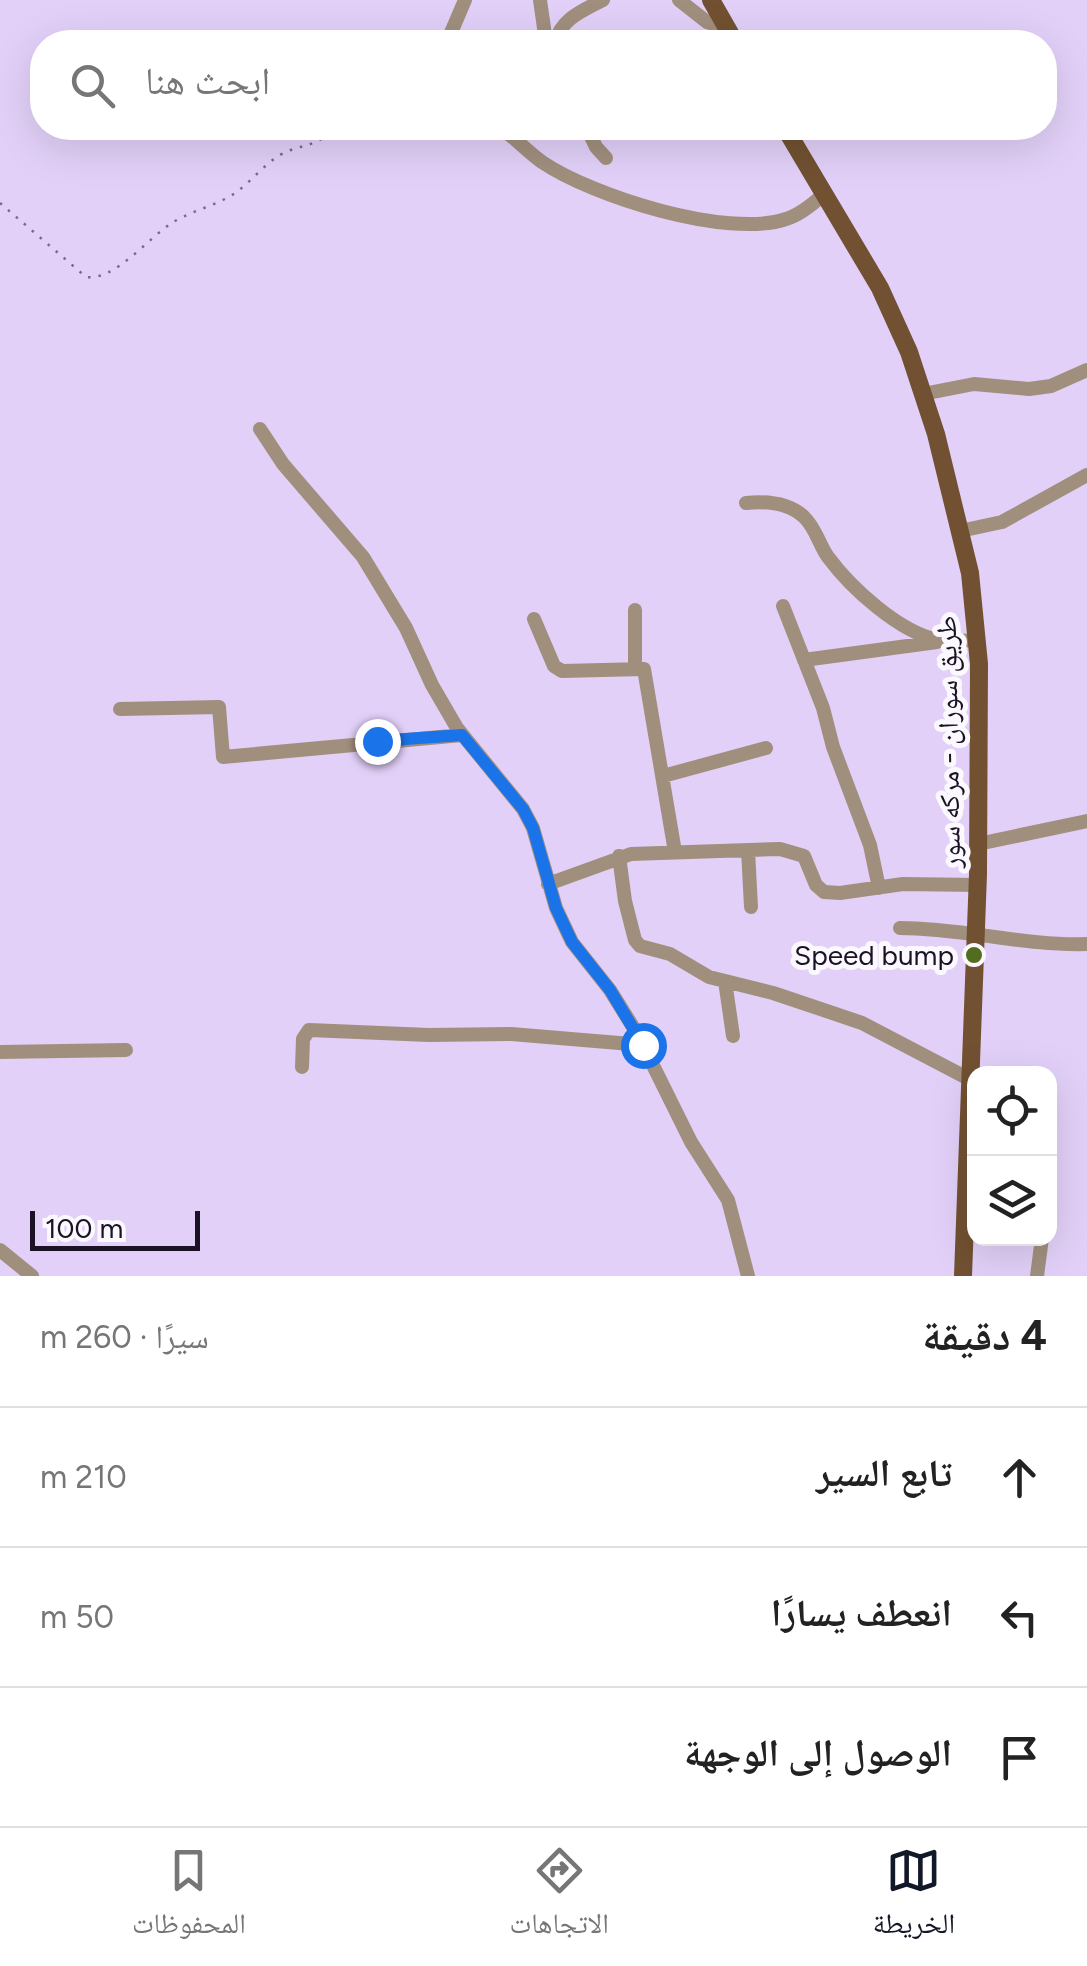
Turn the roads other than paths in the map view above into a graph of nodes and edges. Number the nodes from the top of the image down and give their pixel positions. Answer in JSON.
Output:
{"nodes":[{"id":1,"x":464,"y":0,"type":"edge"},
{"id":2,"x":540,"y":0,"type":"edge"},
{"id":3,"x":604,"y":0,"type":"edge"},
{"id":4,"x":679,"y":0,"type":"edge"},
{"id":5,"x":715,"y":0,"type":"edge"},
{"id":6,"x":453,"y":30,"type":"edge"},
{"id":7,"x":544,"y":30,"type":"edge"},
{"id":8,"x":561,"y":30,"type":"edge"},
{"id":9,"x":722,"y":30,"type":"edge"},
{"id":10,"x":729,"y":30,"type":"edge"},
{"id":11,"x":517,"y":140,"type":"edge"},
{"id":12,"x":592,"y":140,"type":"edge"},
{"id":13,"x":792,"y":140,"type":"edge"},
{"id":14,"x":606,"y":158,"type":"dead end"},
{"id":15,"x":824,"y":194,"type":"junction"},
{"id":16,"x":1087,"y":370,"type":"edge"},
{"id":17,"x":923,"y":394,"type":"junction"},
{"id":18,"x":260,"y":428,"type":"dead end"},
{"id":19,"x":1087,"y":475,"type":"edge"},
{"id":20,"x":746,"y":502,"type":"dead end"},
{"id":21,"x":960,"y":531,"type":"junction"},
{"id":22,"x":784,"y":606,"type":"dead end"},
{"id":23,"x":635,"y":610,"type":"dead end"},
{"id":24,"x":534,"y":619,"type":"dead end"},
{"id":25,"x":976,"y":640,"type":"junction"},
{"id":26,"x":942,"y":641,"type":"junction"},
{"id":27,"x":804,"y":660,"type":"junction"},
{"id":28,"x":635,"y":669,"type":"junction"},
{"id":29,"x":120,"y":709,"type":"dead end"},
{"id":30,"x":462,"y":735,"type":"junction"},
{"id":31,"x":766,"y":748,"type":"dead end"},
{"id":32,"x":663,"y":776,"type":"junction"},
{"id":33,"x":1087,"y":821,"type":"edge"},
{"id":34,"x":978,"y":844,"type":"junction"},
{"id":35,"x":748,"y":850,"type":"junction"},
{"id":36,"x":675,"y":852,"type":"junction"},
{"id":37,"x":619,"y":856,"type":"junction"},
{"id":38,"x":548,"y":884,"type":"junction"},
{"id":39,"x":978,"y":886,"type":"junction"},
{"id":40,"x":879,"y":888,"type":"junction"},
{"id":41,"x":750,"y":908,"type":"dead end"},
{"id":42,"x":900,"y":928,"type":"dead end"},
{"id":43,"x":976,"y":933,"type":"junction"},
{"id":44,"x":1087,"y":944,"type":"edge"},
{"id":45,"x":725,"y":981,"type":"junction"},
{"id":46,"x":733,"y":1036,"type":"dead end"},
{"id":47,"x":643,"y":1045,"type":"junction"},
{"id":48,"x":126,"y":1050,"type":"dead end"},
{"id":49,"x":0,"y":1052,"type":"edge"},
{"id":50,"x":971,"y":1066,"type":"edge"},
{"id":51,"x":302,"y":1067,"type":"dead end"},
{"id":52,"x":967,"y":1078,"type":"edge"},
{"id":53,"x":971,"y":1156,"type":"edge"},
{"id":54,"x":1041,"y":1246,"type":"edge"},
{"id":55,"x":0,"y":1250,"type":"edge"},
{"id":56,"x":32,"y":1276,"type":"edge"},
{"id":57,"x":748,"y":1276,"type":"edge"},
{"id":58,"x":964,"y":1276,"type":"edge"},
{"id":59,"x":1037,"y":1276,"type":"edge"}],
"edges":[{"from":1,"to":6,"type":"street"},
{"from":2,"to":7,"type":"street"},
{"from":3,"to":8,"type":"street"},
{"from":4,"to":9,"type":"street"},
{"from":5,"to":10,"type":"main road"},
{"from":11,"to":15,"type":"street"},
{"from":12,"to":14,"type":"street"},
{"from":13,"to":15,"type":"main road","name":"طريق سوران - مركه سور"},
{"from":15,"to":17,"type":"main road","name":"طريق سوران - مركه سور"},
{"from":16,"to":17,"type":"street"},
{"from":17,"to":21,"type":"main road","name":"طريق سوران - مركه سور"},
{"from":18,"to":30,"type":"street"},
{"from":19,"to":21,"type":"street"},
{"from":20,"to":26,"type":"street"},
{"from":21,"to":25,"type":"main road","name":"طريق سوران - مركه سور"},
{"from":22,"to":27,"type":"street"},
{"from":23,"to":28,"type":"street"},
{"from":24,"to":28,"type":"street"},
{"from":25,"to":26,"type":"street"},
{"from":25,"to":34,"type":"main road","name":"طريق سوران - مركه سور"},
{"from":26,"to":27,"type":"street"},
{"from":27,"to":40,"type":"street"},
{"from":28,"to":32,"type":"street"},
{"from":29,"to":30,"type":"street"},
{"from":30,"to":38,"type":"street"},
{"from":31,"to":32,"type":"street"},
{"from":32,"to":36,"type":"street"},
{"from":33,"to":34,"type":"street"},
{"from":34,"to":39,"type":"main road","name":"طريق سوران - مركه سور"},
{"from":35,"to":36,"type":"street"},
{"from":35,"to":40,"type":"street"},
{"from":35,"to":41,"type":"street"},
{"from":36,"to":37,"type":"street"},
{"from":37,"to":38,"type":"street"},
{"from":37,"to":45,"type":"street"},
{"from":38,"to":47,"type":"street"},
{"from":39,"to":40,"type":"street"},
{"from":39,"to":43,"type":"main road","name":"طريق سوران - مركه سور"},
{"from":42,"to":43,"type":"street"},
{"from":43,"to":44,"type":"street"},
{"from":43,"to":50,"type":"main road","name":"طريق سوران - مركه سور"},
{"from":45,"to":46,"type":"street"},
{"from":45,"to":52,"type":"street"},
{"from":47,"to":51,"type":"street"},
{"from":47,"to":57,"type":"street"},
{"from":48,"to":49,"type":"street"},
{"from":53,"to":58,"type":"main road","name":"طريق سوران - مركه سور"},
{"from":54,"to":59,"type":"street"},
{"from":55,"to":56,"type":"street"}]}
